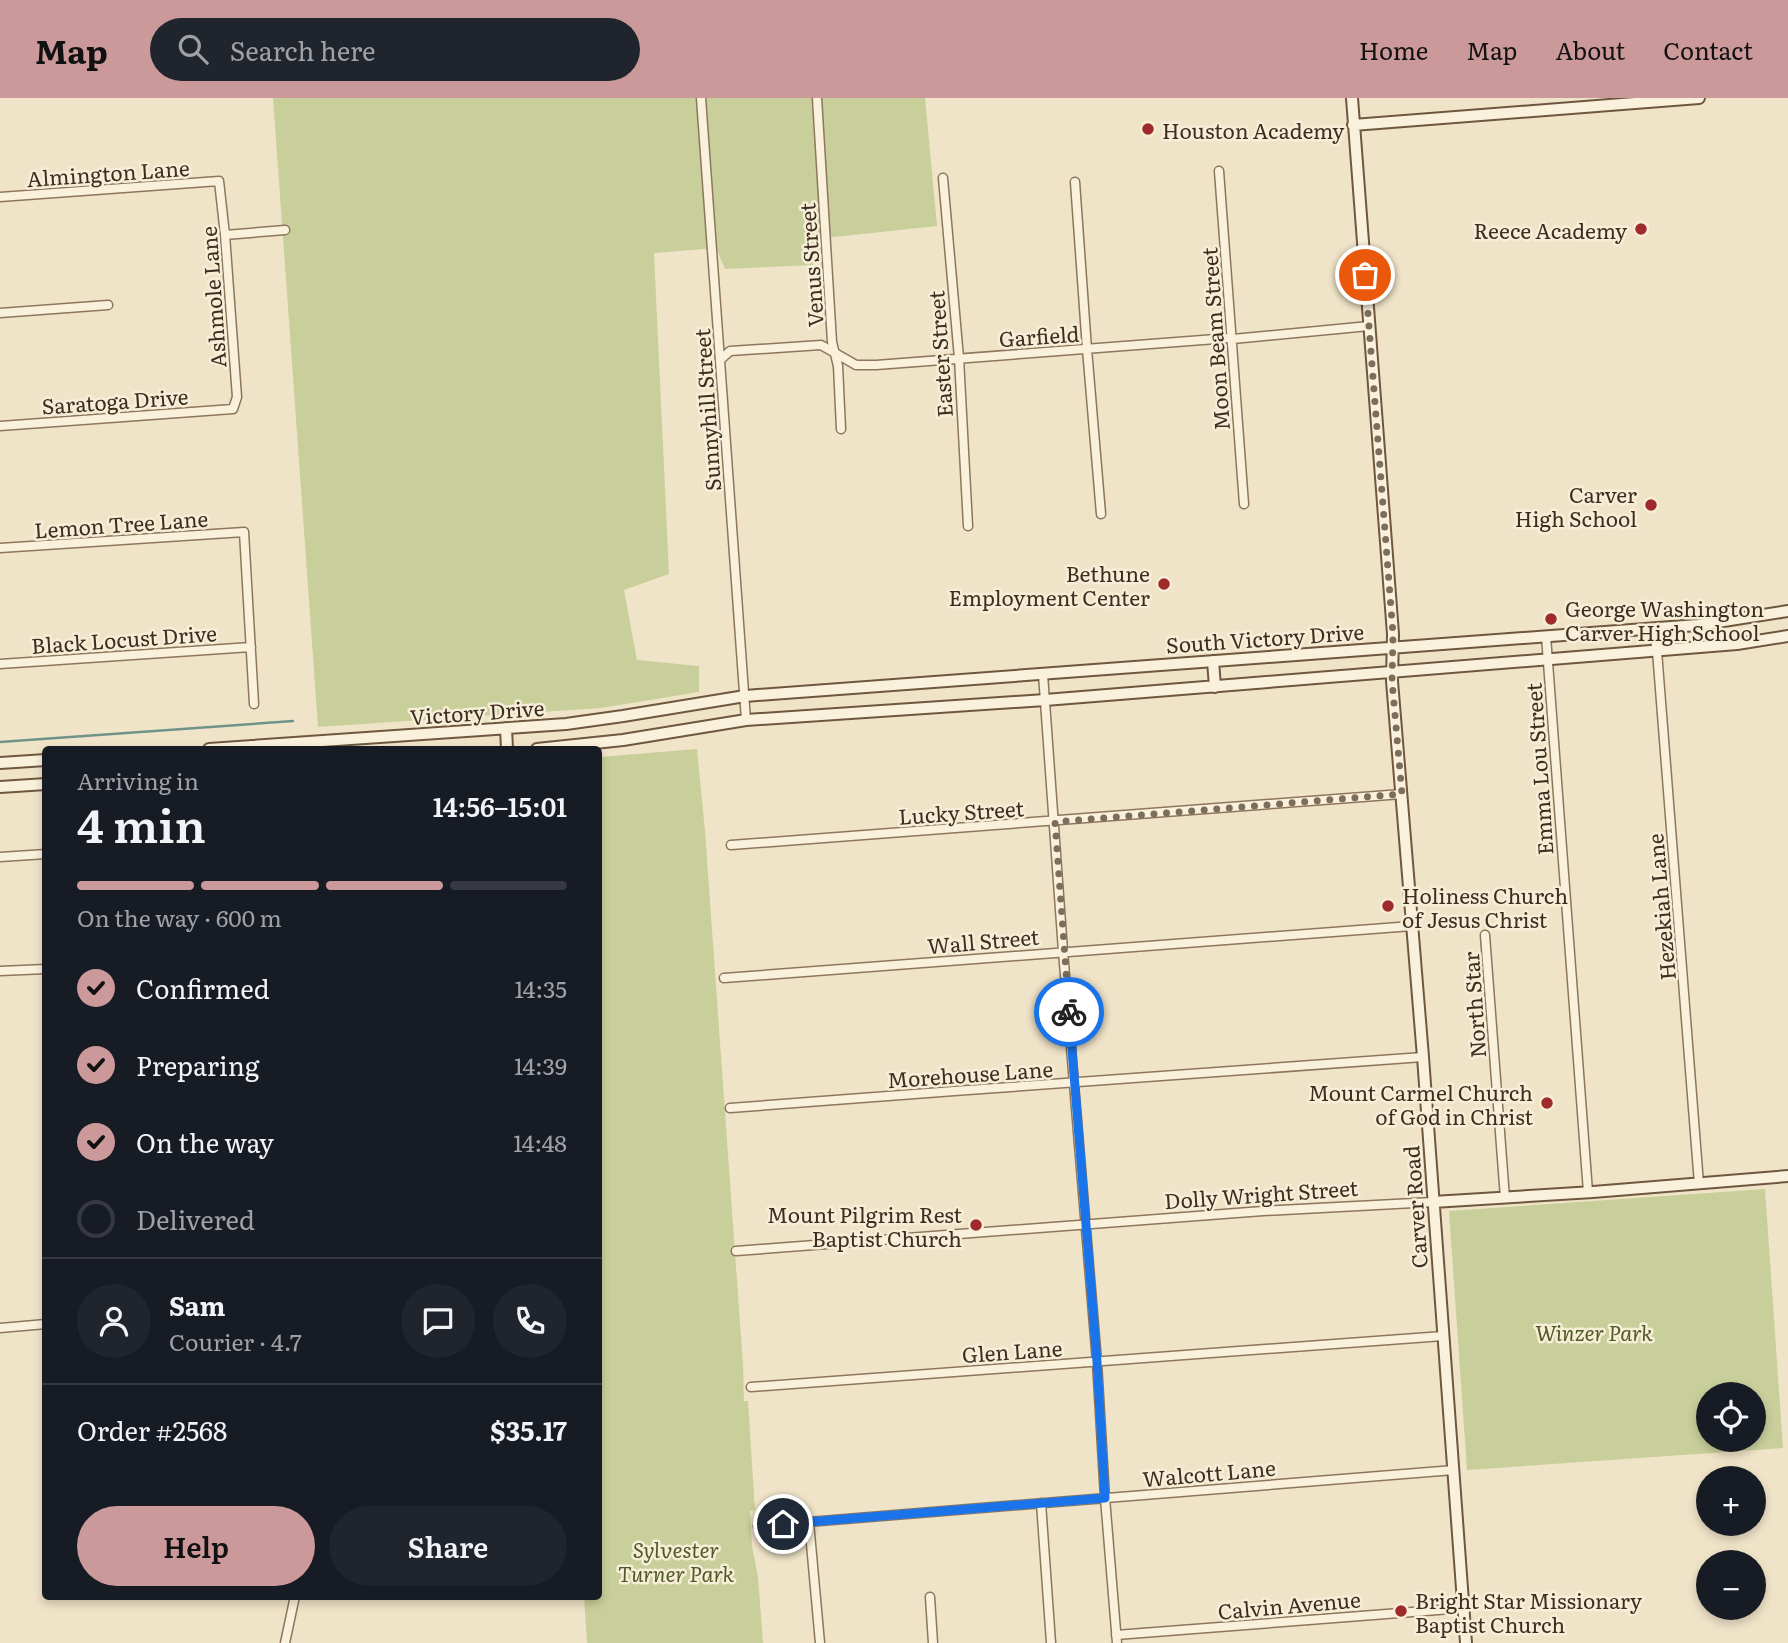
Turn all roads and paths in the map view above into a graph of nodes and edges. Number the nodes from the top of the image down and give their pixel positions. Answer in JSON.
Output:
{"nodes":[{"id":1,"x":701,"y":98,"type":"edge"},
{"id":2,"x":817,"y":98,"type":"edge"},
{"id":3,"x":1352,"y":98,"type":"edge"},
{"id":4,"x":1699,"y":98,"type":"edge"},
{"id":5,"x":1629,"y":101,"type":"edge"},
{"id":6,"x":1353,"y":125,"type":"junction"},
{"id":7,"x":1220,"y":171,"type":"dead end"},
{"id":8,"x":943,"y":178,"type":"dead end"},
{"id":9,"x":219,"y":181,"type":"joint"},
{"id":10,"x":1075,"y":182,"type":"dead end"},
{"id":11,"x":0,"y":197,"type":"edge"},
{"id":12,"x":285,"y":230,"type":"dead end"},
{"id":13,"x":225,"y":235,"type":"junction"},
{"id":14,"x":108,"y":305,"type":"dead end"},
{"id":15,"x":0,"y":313,"type":"edge"},
{"id":16,"x":1369,"y":326,"type":"junction"},
{"id":17,"x":1233,"y":339,"type":"junction"},
{"id":18,"x":1087,"y":349,"type":"junction"},
{"id":19,"x":835,"y":353,"type":"junction"},
{"id":20,"x":958,"y":358,"type":"junction"},
{"id":21,"x":720,"y":360,"type":"junction"},
{"id":22,"x":233,"y":409,"type":"joint"},
{"id":23,"x":0,"y":426,"type":"edge"},
{"id":24,"x":841,"y":429,"type":"dead end"},
{"id":25,"x":1244,"y":504,"type":"dead end"},
{"id":26,"x":1101,"y":514,"type":"dead end"},
{"id":27,"x":968,"y":526,"type":"dead end"},
{"id":28,"x":0,"y":548,"type":"edge"},
{"id":29,"x":1788,"y":611,"type":"edge"},
{"id":30,"x":1653,"y":628,"type":"junction"},
{"id":31,"x":1546,"y":636,"type":"junction"},
{"id":32,"x":1788,"y":636,"type":"edge"},
{"id":33,"x":251,"y":647,"type":"junction"},
{"id":34,"x":1393,"y":647,"type":"junction"},
{"id":35,"x":1657,"y":651,"type":"junction"},
{"id":36,"x":1547,"y":660,"type":"junction"},
{"id":37,"x":1213,"y":661,"type":"junction"},
{"id":38,"x":0,"y":664,"type":"edge"},
{"id":39,"x":1393,"y":672,"type":"junction"},
{"id":40,"x":1043,"y":674,"type":"junction"},
{"id":41,"x":1215,"y":687,"type":"junction"},
{"id":42,"x":745,"y":696,"type":"junction"},
{"id":43,"x":1045,"y":700,"type":"junction"},
{"id":44,"x":254,"y":704,"type":"dead end"},
{"id":45,"x":746,"y":720,"type":"junction"},
{"id":46,"x":506,"y":728,"type":"junction"},
{"id":47,"x":274,"y":746,"type":"edge"},
{"id":48,"x":507,"y":746,"type":"edge"},
{"id":49,"x":566,"y":746,"type":"edge"},
{"id":50,"x":42,"y":760,"type":"edge"},
{"id":51,"x":15,"y":762,"type":"junction"},
{"id":52,"x":0,"y":763,"type":"edge"},
{"id":53,"x":42,"y":784,"type":"edge"},
{"id":54,"x":18,"y":786,"type":"junction"},
{"id":55,"x":0,"y":787,"type":"edge"},
{"id":56,"x":1402,"y":794,"type":"junction"},
{"id":57,"x":1055,"y":822,"type":"junction"},
{"id":58,"x":731,"y":845,"type":"dead end"},
{"id":59,"x":42,"y":854,"type":"edge"},
{"id":60,"x":0,"y":857,"type":"edge"},
{"id":61,"x":1412,"y":926,"type":"junction"},
{"id":62,"x":1485,"y":935,"type":"dead end"},
{"id":63,"x":1063,"y":951,"type":"junction"},
{"id":64,"x":42,"y":969,"type":"edge"},
{"id":65,"x":0,"y":971,"type":"edge"},
{"id":66,"x":724,"y":978,"type":"dead end"},
{"id":67,"x":1423,"y":1057,"type":"junction"},
{"id":68,"x":1075,"y":1083,"type":"junction"},
{"id":69,"x":730,"y":1108,"type":"dead end"},
{"id":70,"x":1788,"y":1177,"type":"edge"},
{"id":71,"x":1699,"y":1184,"type":"junction"},
{"id":72,"x":1588,"y":1192,"type":"junction"},
{"id":73,"x":1505,"y":1198,"type":"junction"},
{"id":74,"x":1433,"y":1202,"type":"junction"},
{"id":75,"x":1085,"y":1225,"type":"junction"},
{"id":76,"x":736,"y":1251,"type":"dead end"},
{"id":77,"x":42,"y":1324,"type":"edge"},
{"id":78,"x":0,"y":1328,"type":"edge"},
{"id":79,"x":1443,"y":1336,"type":"junction"},
{"id":80,"x":1097,"y":1362,"type":"junction"},
{"id":81,"x":751,"y":1387,"type":"dead end"},
{"id":82,"x":1454,"y":1470,"type":"junction"},
{"id":83,"x":1105,"y":1498,"type":"junction"},
{"id":84,"x":1041,"y":1503,"type":"junction"},
{"id":85,"x":809,"y":1522,"type":"junction"},
{"id":86,"x":758,"y":1526,"type":"dead end"},
{"id":87,"x":930,"y":1597,"type":"dead end"},
{"id":88,"x":294,"y":1600,"type":"edge"},
{"id":89,"x":1464,"y":1608,"type":"junction"},
{"id":90,"x":1116,"y":1639,"type":"edge"},
{"id":91,"x":285,"y":1643,"type":"edge"},
{"id":92,"x":820,"y":1643,"type":"edge"},
{"id":93,"x":933,"y":1643,"type":"edge"},
{"id":94,"x":1051,"y":1643,"type":"edge"},
{"id":95,"x":1466,"y":1643,"type":"edge"}],
"edges":[{"from":1,"to":21,"type":"street","name":"Sunnyhill Street"},
{"from":2,"to":19,"type":"street","name":"Venus Street"},
{"from":3,"to":6,"type":"main road","name":"Carver Road"},
{"from":4,"to":5,"type":"main road"},
{"from":5,"to":6,"type":"main road"},
{"from":6,"to":16,"type":"main road","name":"Carver Road"},
{"from":7,"to":17,"type":"street","name":"Moon Beam Street"},
{"from":8,"to":20,"type":"street","name":"Easter Street"},
{"from":9,"to":11,"type":"street","name":"Almington Lane"},
{"from":9,"to":13,"type":"street","name":"Ashmole Lane"},
{"from":10,"to":18,"type":"street"},
{"from":12,"to":13,"type":"street"},
{"from":13,"to":22,"type":"street","name":"Ashmole Lane"},
{"from":14,"to":15,"type":"street"},
{"from":16,"to":17,"type":"street","name":"Garfield"},
{"from":16,"to":34,"type":"main road","name":"Carver Road"},
{"from":17,"to":18,"type":"street","name":"Garfield"},
{"from":17,"to":25,"type":"street","name":"Moon Beam Street"},
{"from":18,"to":20,"type":"street","name":"Garfield"},
{"from":18,"to":26,"type":"street"},
{"from":19,"to":20,"type":"street","name":"Garfield"},
{"from":19,"to":21,"type":"street","name":"Garfield"},
{"from":19,"to":24,"type":"street","name":"Venus Street"},
{"from":20,"to":27,"type":"street","name":"Easter Street"},
{"from":21,"to":42,"type":"street","name":"Sunnyhill Street"},
{"from":22,"to":23,"type":"street","name":"Saratoga Drive"},
{"from":28,"to":33,"type":"street","name":"Lemon Tree Lane"},
{"from":29,"to":30,"type":"main road","name":"South Victory Drive"},
{"from":30,"to":31,"type":"main road","name":"South Victory Drive"},
{"from":30,"to":35,"type":"street","name":"Hezekiah Lane"},
{"from":31,"to":34,"type":"main road","name":"South Victory Drive"},
{"from":31,"to":36,"type":"street","name":"Emma Lou Street"},
{"from":32,"to":35,"type":"main road"},
{"from":33,"to":38,"type":"street","name":"Black Locust Drive"},
{"from":33,"to":44,"type":"street"},
{"from":34,"to":37,"type":"main road","name":"South Victory Drive"},
{"from":34,"to":39,"type":"main road","name":"Carver Road"},
{"from":35,"to":36,"type":"main road"},
{"from":35,"to":71,"type":"street","name":"Hezekiah Lane"},
{"from":36,"to":39,"type":"main road"},
{"from":36,"to":72,"type":"street","name":"Emma Lou Street"},
{"from":37,"to":40,"type":"main road","name":"South Victory Drive"},
{"from":37,"to":41,"type":"main road"},
{"from":39,"to":41,"type":"main road"},
{"from":39,"to":56,"type":"main road","name":"Carver Road"},
{"from":40,"to":42,"type":"main road","name":"South Victory Drive"},
{"from":40,"to":43,"type":"street"},
{"from":41,"to":43,"type":"main road"},
{"from":42,"to":45,"type":"street","name":"Sunnyhill Street"},
{"from":42,"to":46,"type":"main road","name":"Victory Drive"},
{"from":43,"to":45,"type":"main road"},
{"from":43,"to":57,"type":"street"},
{"from":45,"to":49,"type":"main road","name":"Victory Drive"},
{"from":46,"to":47,"type":"main road","name":"Victory Drive"},
{"from":46,"to":48,"type":"main road"},
{"from":50,"to":51,"type":"main road"},
{"from":51,"to":52,"type":"main road"},
{"from":51,"to":54,"type":"main road"},
{"from":53,"to":54,"type":"main road"},
{"from":54,"to":55,"type":"main road"},
{"from":56,"to":57,"type":"street","name":"Lucky Street"},
{"from":56,"to":61,"type":"main road","name":"Carver Road"},
{"from":57,"to":58,"type":"street","name":"Lucky Street"},
{"from":57,"to":63,"type":"street"},
{"from":59,"to":60,"type":"street"},
{"from":61,"to":63,"type":"street","name":"Wall Street"},
{"from":61,"to":67,"type":"main road","name":"Carver Road"},
{"from":62,"to":73,"type":"street","name":"North Star"},
{"from":63,"to":66,"type":"street","name":"Wall Street"},
{"from":63,"to":68,"type":"street"},
{"from":64,"to":65,"type":"street"},
{"from":67,"to":68,"type":"street","name":"Morehouse Lane"},
{"from":67,"to":74,"type":"main road","name":"Carver Road"},
{"from":68,"to":69,"type":"street","name":"Morehouse Lane"},
{"from":68,"to":75,"type":"street"},
{"from":70,"to":71,"type":"main road","name":"Dolly Wright Street"},
{"from":71,"to":72,"type":"main road","name":"Dolly Wright Street"},
{"from":72,"to":73,"type":"main road","name":"Dolly Wright Street"},
{"from":73,"to":74,"type":"main road","name":"Dolly Wright Street"},
{"from":74,"to":75,"type":"street","name":"Dolly Wright Street"},
{"from":74,"to":79,"type":"main road","name":"Carver Road"},
{"from":75,"to":76,"type":"street","name":"Dolly Wright Street"},
{"from":75,"to":80,"type":"street"},
{"from":77,"to":78,"type":"street"},
{"from":79,"to":80,"type":"street","name":"Glen Lane"},
{"from":79,"to":82,"type":"main road","name":"Carver Road"},
{"from":80,"to":81,"type":"street","name":"Glen Lane"},
{"from":80,"to":83,"type":"street"},
{"from":82,"to":83,"type":"street","name":"Walcott Lane"},
{"from":82,"to":89,"type":"main road","name":"Carver Road"},
{"from":83,"to":84,"type":"street","name":"Walcott Lane"},
{"from":83,"to":90,"type":"street"},
{"from":84,"to":85,"type":"street","name":"Walcott Lane"},
{"from":84,"to":94,"type":"street"},
{"from":85,"to":86,"type":"street","name":"Walcott Lane"},
{"from":85,"to":92,"type":"street"},
{"from":87,"to":93,"type":"street"},
{"from":88,"to":91,"type":"street"},
{"from":89,"to":90,"type":"street","name":"Calvin Avenue"},
{"from":89,"to":95,"type":"main road","name":"Carver Road"}]}
